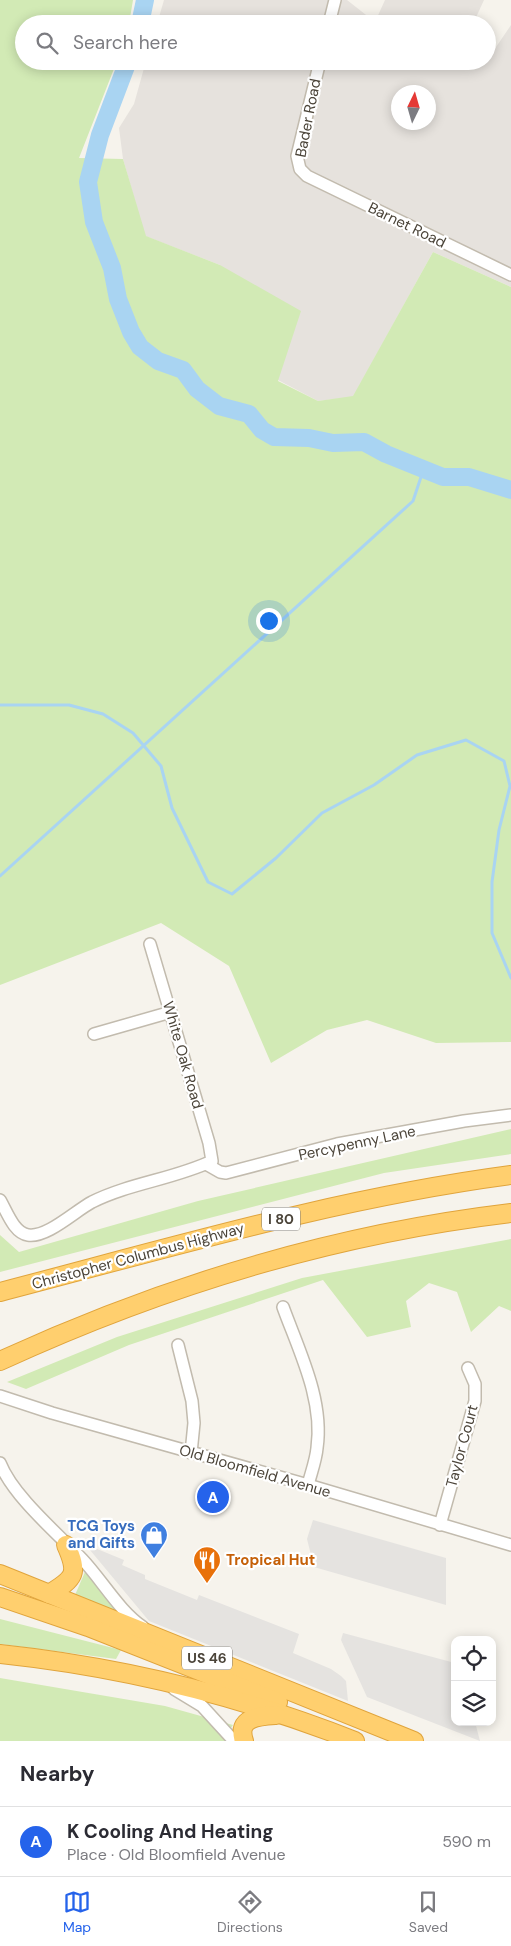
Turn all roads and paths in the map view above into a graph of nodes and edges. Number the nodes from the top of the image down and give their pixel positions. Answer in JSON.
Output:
{"nodes":[{"id":1,"x":335,"y":0,"type":"edge"},
{"id":2,"x":331,"y":15,"type":"edge"},
{"id":3,"x":318,"y":70,"type":"edge"},
{"id":4,"x":304,"y":173,"type":"joint"},
{"id":5,"x":511,"y":275,"type":"edge"},
{"id":6,"x":150,"y":944,"type":"dead end"},
{"id":7,"x":171,"y":1012,"type":"junction"},
{"id":8,"x":94,"y":1034,"type":"dead end"},
{"id":9,"x":511,"y":1115,"type":"edge"},
{"id":10,"x":206,"y":1164,"type":"junction"},
{"id":11,"x":511,"y":1175,"type":"edge"},
{"id":12,"x":0,"y":1200,"type":"edge"},
{"id":13,"x":511,"y":1213,"type":"edge"},
{"id":14,"x":0,"y":1292,"type":"edge"},
{"id":15,"x":283,"y":1307,"type":"dead end"},
{"id":16,"x":178,"y":1344,"type":"dead end"},
{"id":17,"x":0,"y":1361,"type":"edge"},
{"id":18,"x":468,"y":1368,"type":"dead end"},
{"id":19,"x":1,"y":1400,"type":"edge"},
{"id":20,"x":191,"y":1453,"type":"junction"},
{"id":21,"x":0,"y":1464,"type":"edge"},
{"id":22,"x":308,"y":1485,"type":"junction"},
{"id":23,"x":440,"y":1525,"type":"junction"},
{"id":24,"x":66,"y":1545,"type":"junction"},
{"id":25,"x":511,"y":1545,"type":"edge"},
{"id":26,"x":0,"y":1574,"type":"edge"},
{"id":27,"x":49,"y":1594,"type":"junction"},
{"id":28,"x":0,"y":1597,"type":"edge"},
{"id":29,"x":158,"y":1638,"type":"junction"},
{"id":30,"x":0,"y":1654,"type":"edge"},
{"id":31,"x":142,"y":1677,"type":"junction"},
{"id":32,"x":284,"y":1715,"type":"junction"},
{"id":33,"x":312,"y":1724,"type":"junction"},
{"id":34,"x":234,"y":1741,"type":"edge"},
{"id":35,"x":244,"y":1741,"type":"edge"},
{"id":36,"x":355,"y":1741,"type":"edge"},
{"id":37,"x":414,"y":1741,"type":"edge"}],
"edges":[{"from":1,"to":2,"type":"street"},
{"from":3,"to":4,"type":"street","name":"Bader Road"},
{"from":4,"to":5,"type":"street","name":"Barnet Road"},
{"from":6,"to":7,"type":"street","name":"White Oak Road"},
{"from":7,"to":8,"type":"street"},
{"from":7,"to":10,"type":"street","name":"White Oak Road"},
{"from":9,"to":10,"type":"street","name":"Percypenny Lane"},
{"from":10,"to":12,"type":"street"},
{"from":11,"to":14,"type":"highway","name":"Christopher Columbus Highway","number":"I 80"},
{"from":13,"to":17,"type":"highway"},
{"from":15,"to":22,"type":"street"},
{"from":16,"to":20,"type":"street"},
{"from":18,"to":23,"type":"street","name":"Taylor Court"},
{"from":19,"to":20,"type":"street","name":"Old Bloomfield Avenue"},
{"from":20,"to":22,"type":"street","name":"Old Bloomfield Avenue"},
{"from":21,"to":24,"type":"street"},
{"from":22,"to":23,"type":"street","name":"Old Bloomfield Avenue"},
{"from":23,"to":25,"type":"street","name":"Old Bloomfield Avenue"},
{"from":24,"to":27,"type":"highway"},
{"from":24,"to":29,"type":"street"},
{"from":26,"to":27,"type":"highway","number":"US 46"},
{"from":27,"to":29,"type":"highway","number":"US 46"},
{"from":28,"to":33,"type":"highway"},
{"from":29,"to":37,"type":"highway","number":"US 46"},
{"from":30,"to":31,"type":"highway","number":"US 46"},
{"from":31,"to":32,"type":"highway","number":"US 46"},
{"from":31,"to":34,"type":"street"},
{"from":32,"to":33,"type":"highway","number":"US 46"},
{"from":32,"to":35,"type":"highway"},
{"from":33,"to":36,"type":"highway","number":"US 46"}]}
